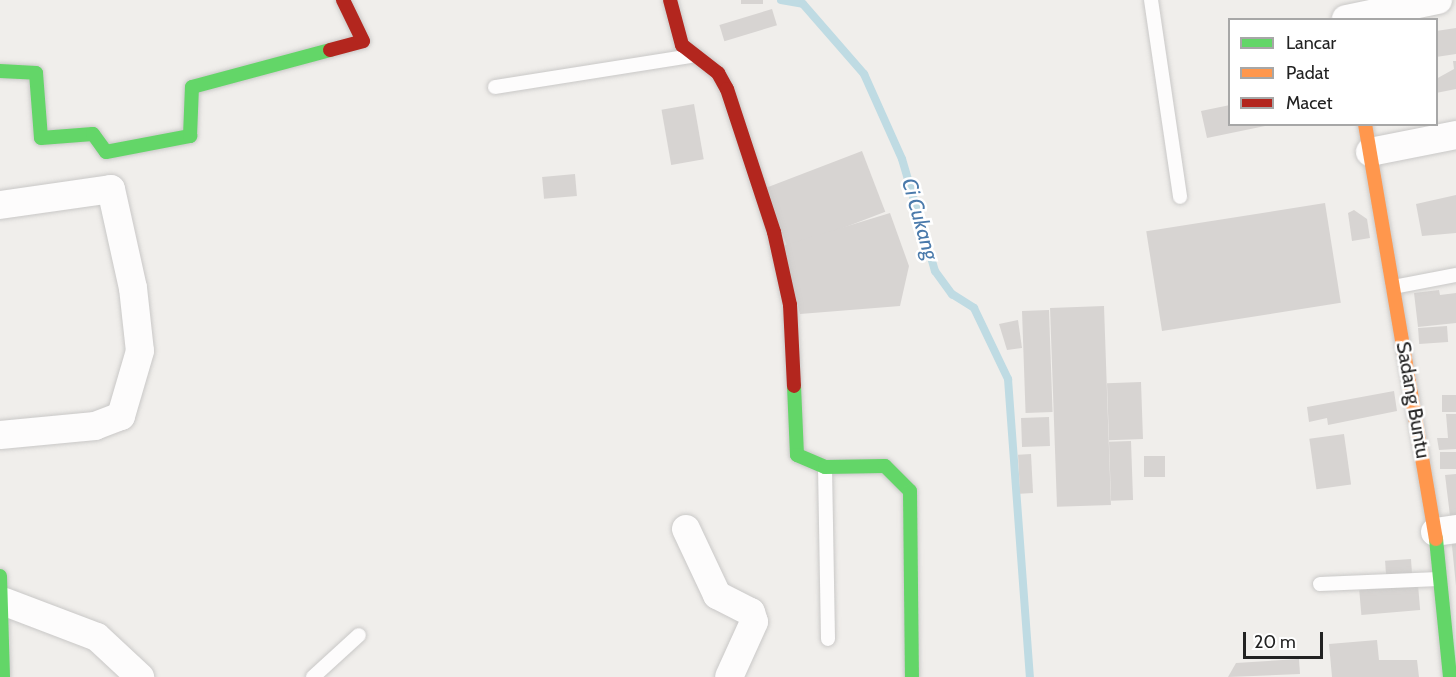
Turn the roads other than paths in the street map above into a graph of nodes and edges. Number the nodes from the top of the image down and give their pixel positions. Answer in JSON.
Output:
{"nodes":[{"id":1,"x":343,"y":0,"type":"edge"},
{"id":2,"x":670,"y":0,"type":"edge"},
{"id":3,"x":1151,"y":0,"type":"edge"},
{"id":4,"x":1438,"y":0,"type":"edge"},
{"id":5,"x":1346,"y":13,"type":"edge"},
{"id":6,"x":690,"y":56,"type":"junction"},
{"id":7,"x":0,"y":71,"type":"edge"},
{"id":8,"x":495,"y":87,"type":"dead end"},
{"id":9,"x":1365,"y":126,"type":"edge"},
{"id":10,"x":1456,"y":135,"type":"edge"},
{"id":11,"x":106,"y":152,"type":"junction"},
{"id":12,"x":1370,"y":152,"type":"junction"},
{"id":13,"x":111,"y":189,"type":"junction"},
{"id":14,"x":1180,"y":197,"type":"dead end"},
{"id":15,"x":0,"y":205,"type":"edge"},
{"id":16,"x":1456,"y":275,"type":"edge"},
{"id":17,"x":1393,"y":287,"type":"junction"},
{"id":18,"x":0,"y":435,"type":"edge"},
{"id":19,"x":825,"y":467,"type":"junction"},
{"id":20,"x":687,"y":529,"type":"dead end"},
{"id":21,"x":1445,"y":530,"type":"edge"},
{"id":22,"x":1438,"y":579,"type":"junction"},
{"id":23,"x":1320,"y":584,"type":"dead end"},
{"id":24,"x":2,"y":589,"type":"edge"},
{"id":25,"x":359,"y":636,"type":"dead end"},
{"id":26,"x":828,"y":639,"type":"dead end"},
{"id":27,"x":1451,"y":665,"type":"edge"},
{"id":28,"x":3,"y":677,"type":"edge"},
{"id":29,"x":140,"y":677,"type":"edge"},
{"id":30,"x":313,"y":677,"type":"edge"},
{"id":31,"x":729,"y":677,"type":"edge"},
{"id":32,"x":912,"y":677,"type":"edge"}],
"edges":[{"from":1,"to":11,"type":"street"},
{"from":2,"to":6,"type":"street"},
{"from":3,"to":14,"type":"lane"},
{"from":4,"to":5,"type":"street"},
{"from":6,"to":8,"type":"lane"},
{"from":6,"to":19,"type":"street"},
{"from":7,"to":11,"type":"street"},
{"from":9,"to":12,"type":"street","name":"Sadang Buntu"},
{"from":10,"to":12,"type":"street"},
{"from":11,"to":13,"type":"street"},
{"from":12,"to":17,"type":"street","name":"Sadang Buntu"},
{"from":13,"to":15,"type":"street"},
{"from":13,"to":18,"type":"street"},
{"from":16,"to":17,"type":"lane"},
{"from":17,"to":21,"type":"street","name":"Sadang Buntu"},
{"from":19,"to":26,"type":"lane"},
{"from":19,"to":32,"type":"street"},
{"from":20,"to":31,"type":"street"},
{"from":21,"to":22,"type":"street","name":"Sadang Buntu"},
{"from":22,"to":23,"type":"lane"},
{"from":22,"to":27,"type":"street","name":"Sadang Buntu"},
{"from":24,"to":28,"type":"street"},
{"from":24,"to":29,"type":"street"},
{"from":25,"to":30,"type":"lane"}]}
